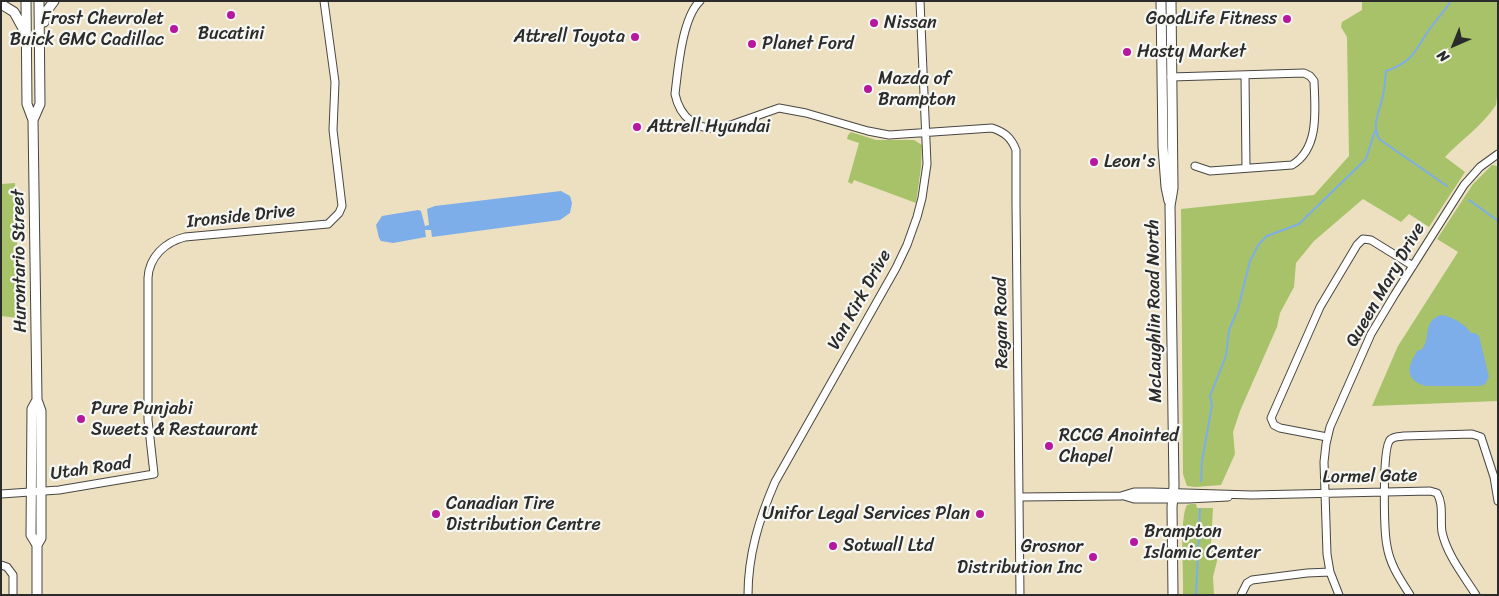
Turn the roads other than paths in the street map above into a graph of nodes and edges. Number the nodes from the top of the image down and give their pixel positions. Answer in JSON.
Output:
{"nodes":[{"id":1,"x":26,"y":1,"type":"edge"},
{"id":2,"x":40,"y":1,"type":"edge"},
{"id":3,"x":54,"y":1,"type":"edge"},
{"id":4,"x":324,"y":1,"type":"edge"},
{"id":5,"x":700,"y":1,"type":"edge"},
{"id":6,"x":920,"y":1,"type":"edge"},
{"id":7,"x":1162,"y":1,"type":"edge"},
{"id":8,"x":1171,"y":1,"type":"edge"},
{"id":9,"x":1,"y":4,"type":"edge"},
{"id":10,"x":26,"y":37,"type":"junction"},
{"id":11,"x":40,"y":41,"type":"junction"},
{"id":12,"x":1244,"y":75,"type":"junction"},
{"id":13,"x":1171,"y":77,"type":"junction"},
{"id":14,"x":33,"y":120,"type":"junction"},
{"id":15,"x":927,"y":132,"type":"junction"},
{"id":16,"x":1498,"y":154,"type":"edge"},
{"id":17,"x":1195,"y":166,"type":"dead end"},
{"id":18,"x":1246,"y":168,"type":"junction"},
{"id":19,"x":1170,"y":206,"type":"junction"},
{"id":20,"x":1413,"y":266,"type":"junction"},
{"id":21,"x":37,"y":400,"type":"junction"},
{"id":22,"x":1327,"y":437,"type":"junction"},
{"id":23,"x":154,"y":474,"type":"joint"},
{"id":24,"x":41,"y":491,"type":"junction"},
{"id":25,"x":31,"y":492,"type":"junction"},
{"id":26,"x":1385,"y":492,"type":"junction"},
{"id":27,"x":1325,"y":493,"type":"junction"},
{"id":28,"x":1,"y":494,"type":"edge"},
{"id":29,"x":1173,"y":496,"type":"junction"},
{"id":30,"x":1020,"y":497,"type":"junction"},
{"id":31,"x":1498,"y":501,"type":"edge"},
{"id":32,"x":37,"y":545,"type":"junction"},
{"id":33,"x":1,"y":565,"type":"edge"},
{"id":34,"x":1330,"y":572,"type":"junction"},
{"id":35,"x":13,"y":595,"type":"edge"},
{"id":36,"x":37,"y":595,"type":"edge"},
{"id":37,"x":748,"y":595,"type":"edge"},
{"id":38,"x":1020,"y":595,"type":"edge"},
{"id":39,"x":1173,"y":595,"type":"edge"},
{"id":40,"x":1241,"y":595,"type":"edge"},
{"id":41,"x":1339,"y":595,"type":"edge"},
{"id":42,"x":1410,"y":595,"type":"edge"},
{"id":43,"x":1476,"y":595,"type":"edge"}],
"edges":[{"from":1,"to":10,"type":"main road","name":"Hurontario Street"},
{"from":2,"to":11,"type":"main road","name":"Hurontario Street"},
{"from":3,"to":11,"type":"main road"},
{"from":4,"to":23,"type":"street","name":"Ironside Drive"},
{"from":5,"to":15,"type":"street","name":"Regan Road"},
{"from":6,"to":15,"type":"street","name":"Van Kirk Drive"},
{"from":7,"to":19,"type":"main road","name":"McLaughlin Road North"},
{"from":8,"to":13,"type":"main road","name":"McLaughlin Road North"},
{"from":9,"to":10,"type":"main road"},
{"from":10,"to":14,"type":"main road","name":"Hurontario Street"},
{"from":11,"to":14,"type":"main road","name":"Hurontario Street"},
{"from":12,"to":13,"type":"street"},
{"from":12,"to":18,"type":"street"},
{"from":12,"to":18,"type":"street"},
{"from":13,"to":19,"type":"main road","name":"McLaughlin Road North"},
{"from":14,"to":21,"type":"main road","name":"Hurontario Street"},
{"from":15,"to":30,"type":"street","name":"Regan Road"},
{"from":15,"to":37,"type":"street","name":"Van Kirk Drive"},
{"from":16,"to":20,"type":"street","name":"Queen Mary Drive"},
{"from":17,"to":18,"type":"street"},
{"from":19,"to":29,"type":"main road","name":"McLaughlin Road North"},
{"from":20,"to":22,"type":"street","name":"Queen Mary Drive"},
{"from":20,"to":22,"type":"street"},
{"from":21,"to":24,"type":"main road","name":"Hurontario Street"},
{"from":21,"to":25,"type":"main road","name":"Hurontario Street"},
{"from":22,"to":27,"type":"street","name":"Queen Mary Drive"},
{"from":23,"to":24,"type":"street","name":"Utah Road"},
{"from":24,"to":25,"type":"street","name":"Utah Road"},
{"from":24,"to":32,"type":"main road","name":"Hurontario Street"},
{"from":25,"to":28,"type":"street","name":"Utah Road"},
{"from":25,"to":32,"type":"main road","name":"Hurontario Street"},
{"from":26,"to":27,"type":"street","name":"Lormel Gate"},
{"from":26,"to":31,"type":"street"},
{"from":26,"to":42,"type":"street"},
{"from":26,"to":43,"type":"street","name":"Lormel Gate"},
{"from":27,"to":29,"type":"street","name":"Lormel Gate"},
{"from":27,"to":34,"type":"street","name":"Queen Mary Drive"},
{"from":29,"to":30,"type":"street","name":"Lormel Gate"},
{"from":29,"to":39,"type":"main road","name":"McLaughlin Road North"},
{"from":30,"to":38,"type":"street","name":"Regan Road"},
{"from":32,"to":36,"type":"main road","name":"Hurontario Street"},
{"from":33,"to":35,"type":"street"},
{"from":34,"to":40,"type":"street"},
{"from":34,"to":41,"type":"street","name":"Queen Mary Drive"}]}
